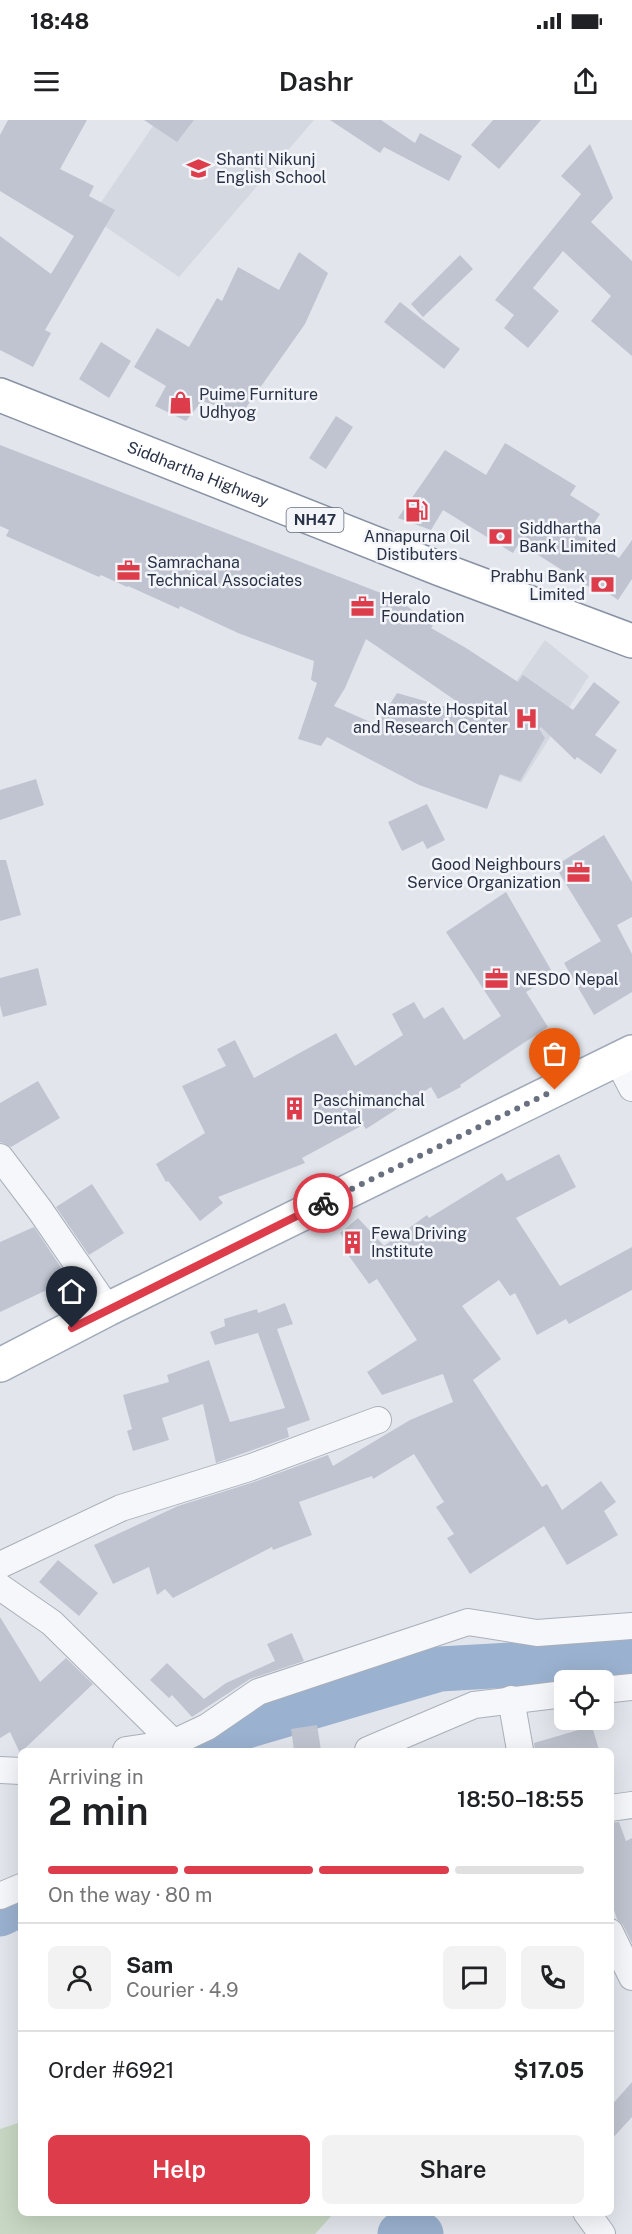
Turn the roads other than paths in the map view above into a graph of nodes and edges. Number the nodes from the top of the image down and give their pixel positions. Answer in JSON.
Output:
{"nodes":[{"id":1,"x":0,"y":395,"type":"edge"},
{"id":2,"x":632,"y":641,"type":"edge"},
{"id":3,"x":625,"y":1056,"type":"edge"},
{"id":4,"x":632,"y":1088,"type":"edge"},
{"id":5,"x":0,"y":1157,"type":"edge"},
{"id":6,"x":108,"y":1309,"type":"junction"},
{"id":7,"x":0,"y":1365,"type":"edge"},
{"id":8,"x":378,"y":1420,"type":"dead end"},
{"id":9,"x":0,"y":1565,"type":"edge"},
{"id":10,"x":0,"y":1587,"type":"edge"},
{"id":11,"x":632,"y":1626,"type":"edge"},
{"id":12,"x":632,"y":1687,"type":"edge"},
{"id":13,"x":614,"y":1689,"type":"edge"},
{"id":14,"x":554,"y":1695,"type":"edge"},
{"id":15,"x":511,"y":1700,"type":"junction"},
{"id":16,"x":176,"y":1748,"type":"edge"},
{"id":17,"x":373,"y":1748,"type":"edge"},
{"id":18,"x":520,"y":1748,"type":"edge"},
{"id":19,"x":0,"y":1770,"type":"edge"},
{"id":20,"x":18,"y":1771,"type":"edge"},
{"id":21,"x":632,"y":1806,"type":"edge"},
{"id":22,"x":614,"y":1808,"type":"edge"},
{"id":23,"x":18,"y":1888,"type":"edge"},
{"id":24,"x":0,"y":1896,"type":"edge"},
{"id":25,"x":614,"y":1940,"type":"edge"},
{"id":26,"x":632,"y":1977,"type":"edge"}],
"edges":[{"from":1,"to":2,"type":"main road","name":"Siddhartha Highway","number":"NH47"},
{"from":3,"to":4,"type":"street"},
{"from":3,"to":6,"type":"main road"},
{"from":5,"to":6,"type":"street"},
{"from":6,"to":7,"type":"main road"},
{"from":8,"to":9,"type":"street"},
{"from":10,"to":16,"type":"street"},
{"from":11,"to":16,"type":"street"},
{"from":12,"to":13,"type":"street"},
{"from":14,"to":15,"type":"street"},
{"from":15,"to":17,"type":"street"},
{"from":15,"to":18,"type":"street"},
{"from":19,"to":20,"type":"street"},
{"from":21,"to":22,"type":"street"},
{"from":23,"to":24,"type":"street"},
{"from":25,"to":26,"type":"street"}]}
